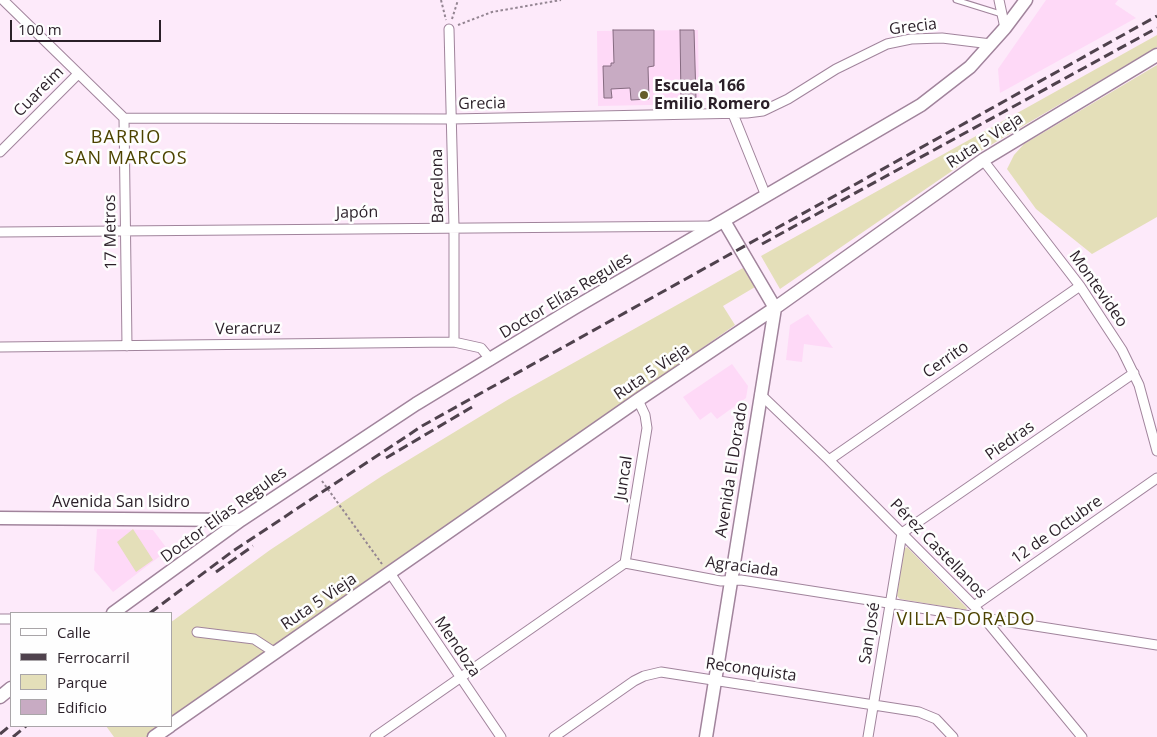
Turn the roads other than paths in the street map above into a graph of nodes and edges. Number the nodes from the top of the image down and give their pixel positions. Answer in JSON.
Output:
{"nodes":[{"id":1,"x":956,"y":0,"type":"edge"},
{"id":2,"x":999,"y":0,"type":"edge"},
{"id":3,"x":1026,"y":0,"type":"edge"},
{"id":4,"x":4,"y":3,"type":"edge"},
{"id":5,"x":1001,"y":14,"type":"junction"},
{"id":6,"x":1005,"y":28,"type":"junction"},
{"id":7,"x":449,"y":29,"type":"road end"},
{"id":8,"x":991,"y":44,"type":"junction"},
{"id":9,"x":1157,"y":55,"type":"edge"},
{"id":10,"x":78,"y":74,"type":"junction"},
{"id":11,"x":732,"y":114,"type":"junction"},
{"id":12,"x":124,"y":118,"type":"junction"},
{"id":13,"x":452,"y":119,"type":"junction"},
{"id":14,"x":0,"y":152,"type":"edge"},
{"id":15,"x":983,"y":160,"type":"junction"},
{"id":16,"x":766,"y":196,"type":"junction"},
{"id":17,"x":719,"y":223,"type":"junction"},
{"id":18,"x":454,"y":227,"type":"junction"},
{"id":19,"x":126,"y":231,"type":"junction"},
{"id":20,"x":0,"y":232,"type":"edge"},
{"id":21,"x":1080,"y":286,"type":"junction"},
{"id":22,"x":775,"y":308,"type":"junction"},
{"id":23,"x":454,"y":342,"type":"junction"},
{"id":24,"x":127,"y":346,"type":"junction"},
{"id":25,"x":0,"y":347,"type":"edge"},
{"id":26,"x":491,"y":360,"type":"junction"},
{"id":27,"x":1134,"y":373,"type":"junction"},
{"id":28,"x":760,"y":394,"type":"junction"},
{"id":29,"x":638,"y":400,"type":"junction"},
{"id":30,"x":1157,"y":451,"type":"edge"},
{"id":31,"x":830,"y":460,"type":"junction"},
{"id":32,"x":1157,"y":478,"type":"edge"},
{"id":33,"x":0,"y":518,"type":"edge"},
{"id":34,"x":241,"y":520,"type":"junction"},
{"id":35,"x":902,"y":533,"type":"junction"},
{"id":36,"x":625,"y":563,"type":"junction"},
{"id":37,"x":390,"y":574,"type":"junction"},
{"id":38,"x":732,"y":580,"type":"junction"},
{"id":39,"x":889,"y":604,"type":"junction"},
{"id":40,"x":974,"y":606,"type":"junction"},
{"id":41,"x":114,"y":612,"type":"edge"},
{"id":42,"x":984,"y":619,"type":"junction"},
{"id":43,"x":197,"y":632,"type":"dead end"},
{"id":44,"x":1157,"y":645,"type":"edge"},
{"id":45,"x":274,"y":652,"type":"junction"},
{"id":46,"x":460,"y":678,"type":"junction"},
{"id":47,"x":716,"y":680,"type":"junction"},
{"id":48,"x":10,"y":689,"type":"edge"},
{"id":49,"x":0,"y":697,"type":"edge"},
{"id":50,"x":873,"y":703,"type":"junction"},
{"id":51,"x":172,"y":724,"type":"edge"},
{"id":52,"x":168,"y":727,"type":"edge"},
{"id":53,"x":154,"y":737,"type":"edge"},
{"id":54,"x":375,"y":737,"type":"edge"},
{"id":55,"x":501,"y":737,"type":"edge"},
{"id":56,"x":554,"y":737,"type":"edge"},
{"id":57,"x":706,"y":737,"type":"edge"},
{"id":58,"x":868,"y":737,"type":"edge"},
{"id":59,"x":953,"y":737,"type":"edge"},
{"id":60,"x":1082,"y":737,"type":"edge"}],
"edges":[{"from":1,"to":5,"type":"lane"},
{"from":2,"to":5,"type":"street"},
{"from":3,"to":6,"type":"street","name":"Doctor Elías Regules"},
{"from":4,"to":10,"type":"street"},
{"from":5,"to":6,"type":"street"},
{"from":6,"to":8,"type":"street","name":"Doctor Elías Regules"},
{"from":7,"to":13,"type":"street","name":"Barcelona"},
{"from":8,"to":11,"type":"street","name":"Grecia"},
{"from":8,"to":16,"type":"street","name":"Doctor Elías Regules"},
{"from":9,"to":15,"type":"street","name":"Ruta 5 Vieja"},
{"from":10,"to":12,"type":"street"},
{"from":10,"to":14,"type":"street","name":"Cuareim"},
{"from":11,"to":13,"type":"street","name":"Grecia"},
{"from":11,"to":16,"type":"street"},
{"from":12,"to":13,"type":"street","name":"Grecia"},
{"from":12,"to":19,"type":"street","name":"17 Metros"},
{"from":13,"to":18,"type":"street","name":"Barcelona"},
{"from":15,"to":21,"type":"street","name":"Montevideo"},
{"from":15,"to":22,"type":"street","name":"Ruta 5 Vieja"},
{"from":16,"to":17,"type":"street","name":"Doctor Elías Regules"},
{"from":17,"to":18,"type":"street","name":"Japón"},
{"from":17,"to":22,"type":"street"},
{"from":17,"to":26,"type":"street","name":"Doctor Elías Regules"},
{"from":18,"to":19,"type":"street","name":"Japón"},
{"from":18,"to":23,"type":"street","name":"Barcelona"},
{"from":19,"to":20,"type":"street","name":"Japón"},
{"from":19,"to":24,"type":"street","name":"17 Metros"},
{"from":21,"to":27,"type":"street","name":"Montevideo"},
{"from":21,"to":31,"type":"street","name":"Cerrito"},
{"from":22,"to":28,"type":"street","name":"Avenida El Dorado"},
{"from":22,"to":29,"type":"street","name":"Ruta 5 Vieja"},
{"from":23,"to":24,"type":"street","name":"Veracruz"},
{"from":23,"to":26,"type":"street","name":"Veracruz"},
{"from":24,"to":25,"type":"street","name":"Veracruz"},
{"from":26,"to":34,"type":"street","name":"Doctor Elías Regules"},
{"from":27,"to":30,"type":"street","name":"Montevideo"},
{"from":27,"to":35,"type":"street","name":"Piedras"},
{"from":28,"to":31,"type":"street","name":"Pérez Castellanos"},
{"from":28,"to":38,"type":"street","name":"Avenida El Dorado"},
{"from":29,"to":36,"type":"street","name":"Juncal"},
{"from":29,"to":37,"type":"street","name":"Ruta 5 Vieja"},
{"from":31,"to":35,"type":"street","name":"Pérez Castellanos"},
{"from":32,"to":40,"type":"street","name":"12 de Octubre"},
{"from":33,"to":34,"type":"street","name":"Avenida San Isidro"},
{"from":34,"to":41,"type":"street","name":"Doctor Elías Regules"},
{"from":35,"to":39,"type":"street","name":"San José"},
{"from":35,"to":40,"type":"street","name":"Pérez Castellanos"},
{"from":36,"to":38,"type":"street","name":"Agraciada"},
{"from":36,"to":46,"type":"street"},
{"from":37,"to":45,"type":"street","name":"Ruta 5 Vieja"},
{"from":37,"to":46,"type":"street","name":"Mendoza"},
{"from":38,"to":39,"type":"street","name":"Agraciada"},
{"from":38,"to":47,"type":"street","name":"Avenida El Dorado"},
{"from":39,"to":42,"type":"street","name":"Agraciada"},
{"from":39,"to":50,"type":"street","name":"San José"},
{"from":40,"to":42,"type":"street","name":"Pérez Castellanos"},
{"from":42,"to":44,"type":"street","name":"Agraciada"},
{"from":42,"to":60,"type":"street","name":"Pérez Castellanos"},
{"from":43,"to":45,"type":"street"},
{"from":45,"to":51,"type":"street","name":"Ruta 5 Vieja"},
{"from":46,"to":54,"type":"street"},
{"from":46,"to":55,"type":"street","name":"Mendoza"},
{"from":47,"to":50,"type":"street","name":"Reconquista"},
{"from":47,"to":56,"type":"street","name":"Reconquista"},
{"from":47,"to":57,"type":"street","name":"Avenida El Dorado"},
{"from":48,"to":49,"type":"street"},
{"from":50,"to":58,"type":"street","name":"San José"},
{"from":50,"to":59,"type":"street","name":"Reconquista"},
{"from":52,"to":53,"type":"street","name":"Ruta 5 Vieja"}]}
